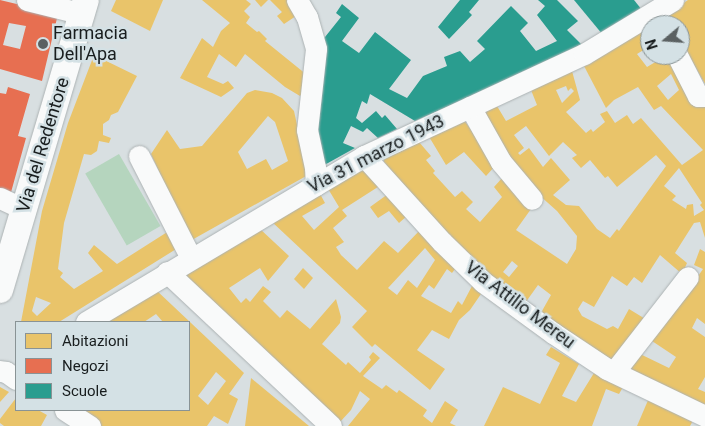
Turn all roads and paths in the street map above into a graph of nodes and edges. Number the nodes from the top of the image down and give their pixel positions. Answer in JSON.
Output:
{"nodes":[{"id":1,"x":27,"y":0,"type":"edge"},
{"id":2,"x":297,"y":0,"type":"edge"},
{"id":3,"x":673,"y":0,"type":"edge"},
{"id":4,"x":85,"y":7,"type":"edge"},
{"id":5,"x":653,"y":13,"type":"edge"},
{"id":6,"x":682,"y":65,"type":"edge"},
{"id":7,"x":705,"y":96,"type":"edge"},
{"id":8,"x":470,"y":107,"type":"junction"},
{"id":9,"x":139,"y":156,"type":"dead end"},
{"id":10,"x":364,"y":156,"type":"junction"},
{"id":11,"x":316,"y":184,"type":"junction"},
{"id":12,"x":0,"y":198,"type":"edge"},
{"id":13,"x":532,"y":198,"type":"dead end"},
{"id":14,"x":24,"y":209,"type":"junction"},
{"id":15,"x":191,"y":258,"type":"junction"},
{"id":16,"x":167,"y":272,"type":"junction"},
{"id":17,"x":688,"y":277,"type":"dead end"},
{"id":18,"x":0,"y":290,"type":"edge"},
{"id":19,"x":88,"y":321,"type":"edge"},
{"id":20,"x":614,"y":372,"type":"junction"},
{"id":21,"x":67,"y":411,"type":"edge"},
{"id":22,"x":705,"y":416,"type":"edge"},
{"id":23,"x":90,"y":426,"type":"edge"},
{"id":24,"x":331,"y":426,"type":"edge"}],
"edges":[{"from":1,"to":4,"type":"street"},
{"from":2,"to":11,"type":"street"},
{"from":3,"to":5,"type":"street","name":"Via 31 marzo 1943"},
{"from":4,"to":14,"type":"street","name":"Via del Redentore"},
{"from":5,"to":8,"type":"street","name":"Via 31 marzo 1943"},
{"from":6,"to":7,"type":"street"},
{"from":8,"to":10,"type":"street","name":"Via 31 marzo 1943"},
{"from":8,"to":13,"type":"street"},
{"from":9,"to":15,"type":"street"},
{"from":10,"to":11,"type":"street","name":"Via 31 marzo 1943"},
{"from":10,"to":20,"type":"street","name":"Via Attilio Mereu"},
{"from":11,"to":15,"type":"street","name":"Via 31 marzo 1943"},
{"from":12,"to":14,"type":"street"},
{"from":14,"to":18,"type":"street","name":"Via del Redentore"},
{"from":15,"to":16,"type":"street","name":"Via 31 marzo 1943"},
{"from":16,"to":19,"type":"street","name":"Via 31 marzo 1943"},
{"from":16,"to":24,"type":"street"},
{"from":17,"to":20,"type":"street"},
{"from":20,"to":22,"type":"street","name":"Via Attilio Mereu"},
{"from":21,"to":23,"type":"street"}]}
